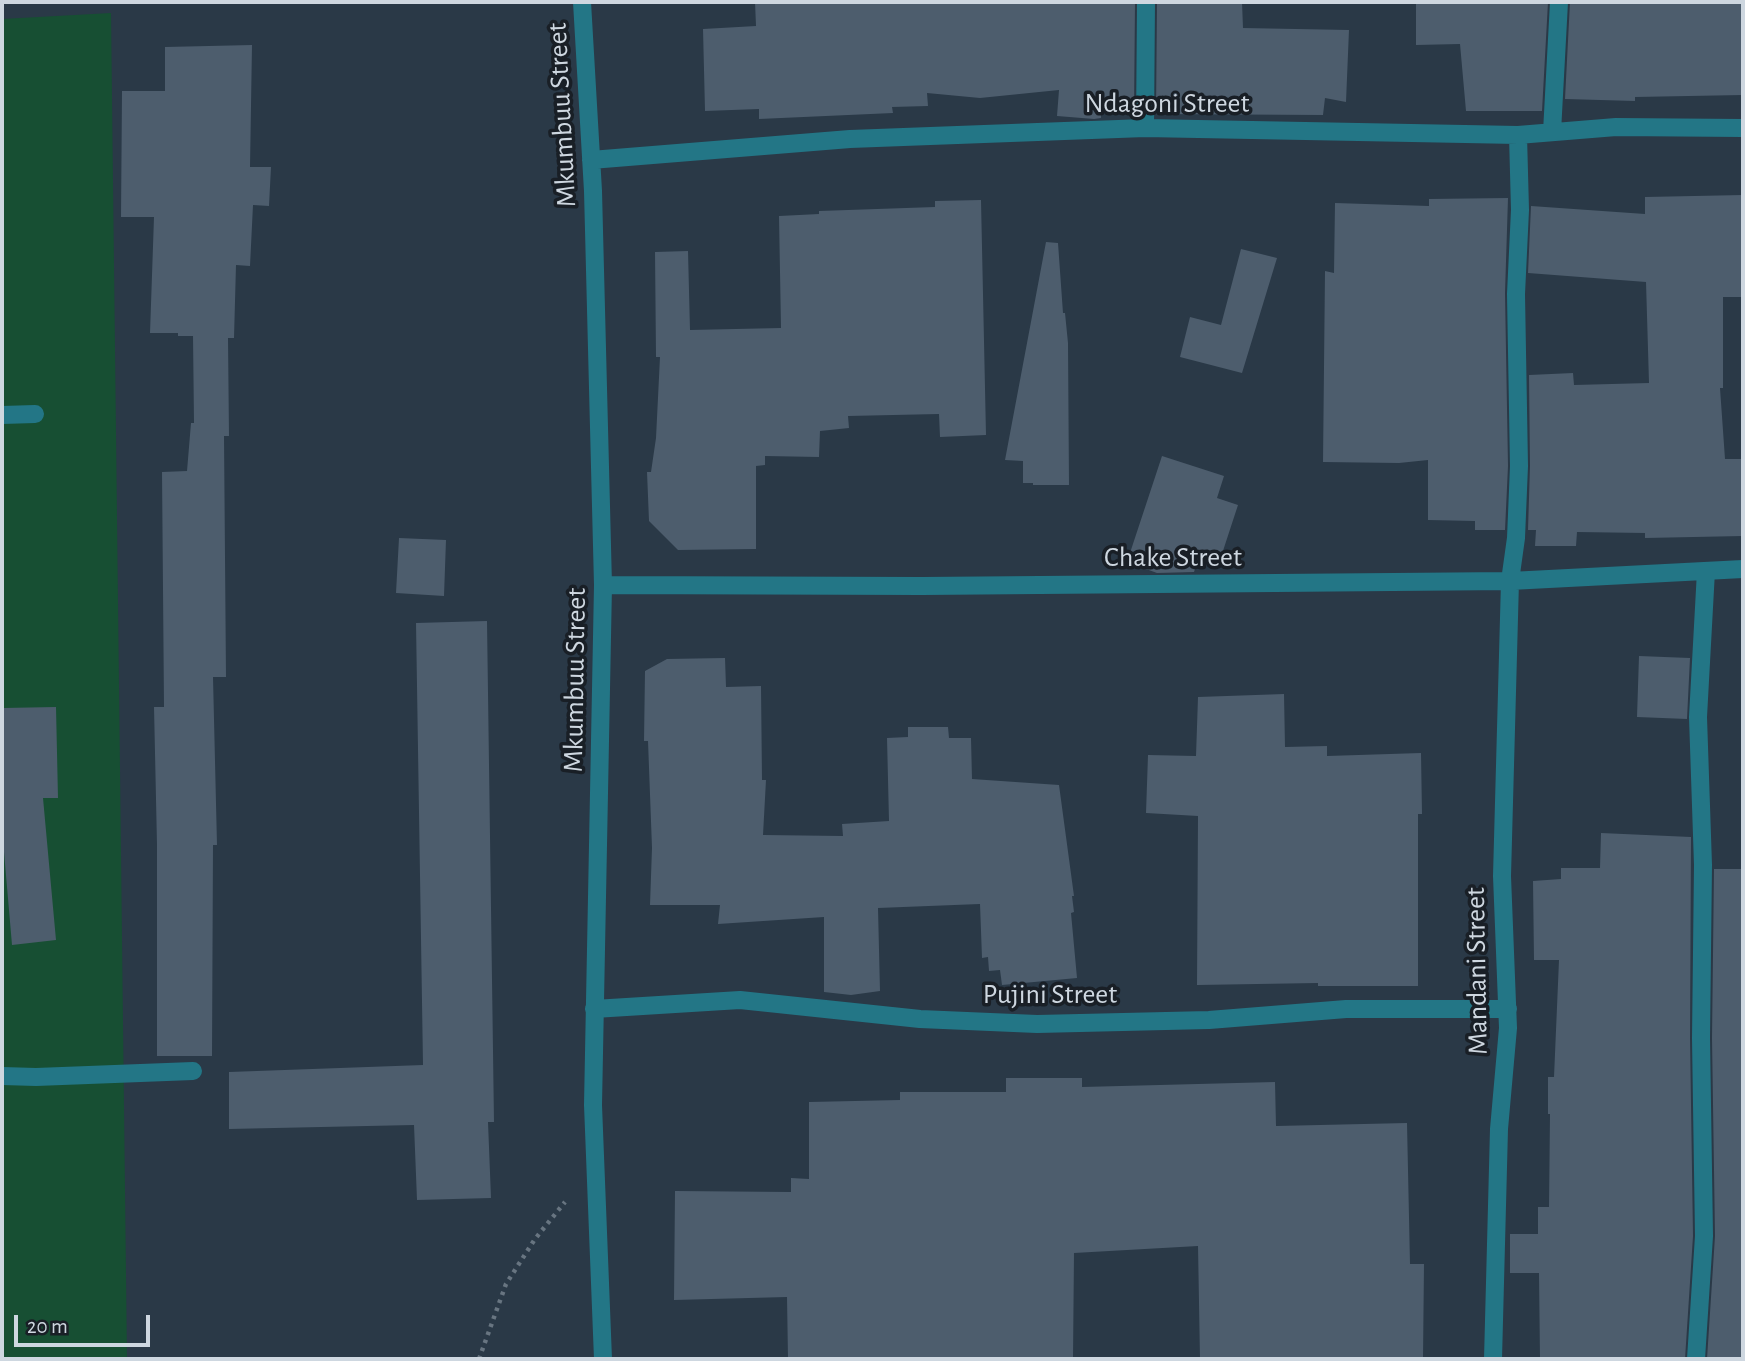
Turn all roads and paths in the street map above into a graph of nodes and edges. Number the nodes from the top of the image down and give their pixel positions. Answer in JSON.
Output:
{"nodes":[{"id":1,"x":582,"y":2,"type":"edge"},
{"id":2,"x":1146,"y":2,"type":"edge"},
{"id":3,"x":1559,"y":2,"type":"edge"},
{"id":4,"x":1145,"y":128,"type":"junction"},
{"id":5,"x":1743,"y":128,"type":"edge"},
{"id":6,"x":1552,"y":132,"type":"junction"},
{"id":7,"x":1518,"y":135,"type":"junction"},
{"id":8,"x":591,"y":160,"type":"junction"},
{"id":9,"x":35,"y":414,"type":"dead end"},
{"id":10,"x":2,"y":415,"type":"edge"},
{"id":11,"x":1743,"y":569,"type":"edge"},
{"id":12,"x":1706,"y":571,"type":"junction"},
{"id":13,"x":1510,"y":581,"type":"junction"},
{"id":14,"x":603,"y":585,"type":"junction"},
{"id":15,"x":594,"y":1009,"type":"junction"},
{"id":16,"x":1508,"y":1009,"type":"junction"},
{"id":17,"x":193,"y":1071,"type":"dead end"},
{"id":18,"x":2,"y":1076,"type":"edge"},
{"id":19,"x":595,"y":1164,"type":"junction"},
{"id":20,"x":479,"y":1359,"type":"edge"},
{"id":21,"x":603,"y":1359,"type":"edge"},
{"id":22,"x":1493,"y":1359,"type":"edge"},
{"id":23,"x":1696,"y":1359,"type":"edge"}],
"edges":[{"from":1,"to":8,"type":"street","name":"Mkumbuu Street"},
{"from":2,"to":4,"type":"street"},
{"from":3,"to":6,"type":"street"},
{"from":4,"to":7,"type":"street","name":"Ndagoni Street"},
{"from":4,"to":8,"type":"street","name":"Ndagoni Street"},
{"from":5,"to":6,"type":"street","name":"Ndagoni Street"},
{"from":6,"to":7,"type":"street","name":"Ndagoni Street"},
{"from":7,"to":13,"type":"street","name":"Mandani Street"},
{"from":8,"to":14,"type":"street","name":"Mkumbuu Street"},
{"from":9,"to":10,"type":"street"},
{"from":11,"to":12,"type":"street","name":"Chake Street"},
{"from":12,"to":13,"type":"street","name":"Chake Street"},
{"from":12,"to":23,"type":"street"},
{"from":13,"to":14,"type":"street","name":"Chake Street"},
{"from":13,"to":16,"type":"street","name":"Mandani Street"},
{"from":14,"to":15,"type":"street","name":"Mkumbuu Street"},
{"from":15,"to":16,"type":"street","name":"Pujini Street"},
{"from":15,"to":19,"type":"street","name":"Mkumbuu Street"},
{"from":16,"to":22,"type":"street","name":"Mandani Street"},
{"from":17,"to":18,"type":"street"},
{"from":19,"to":20,"type":"path"},
{"from":19,"to":21,"type":"street","name":"Mkumbuu Street"}]}
